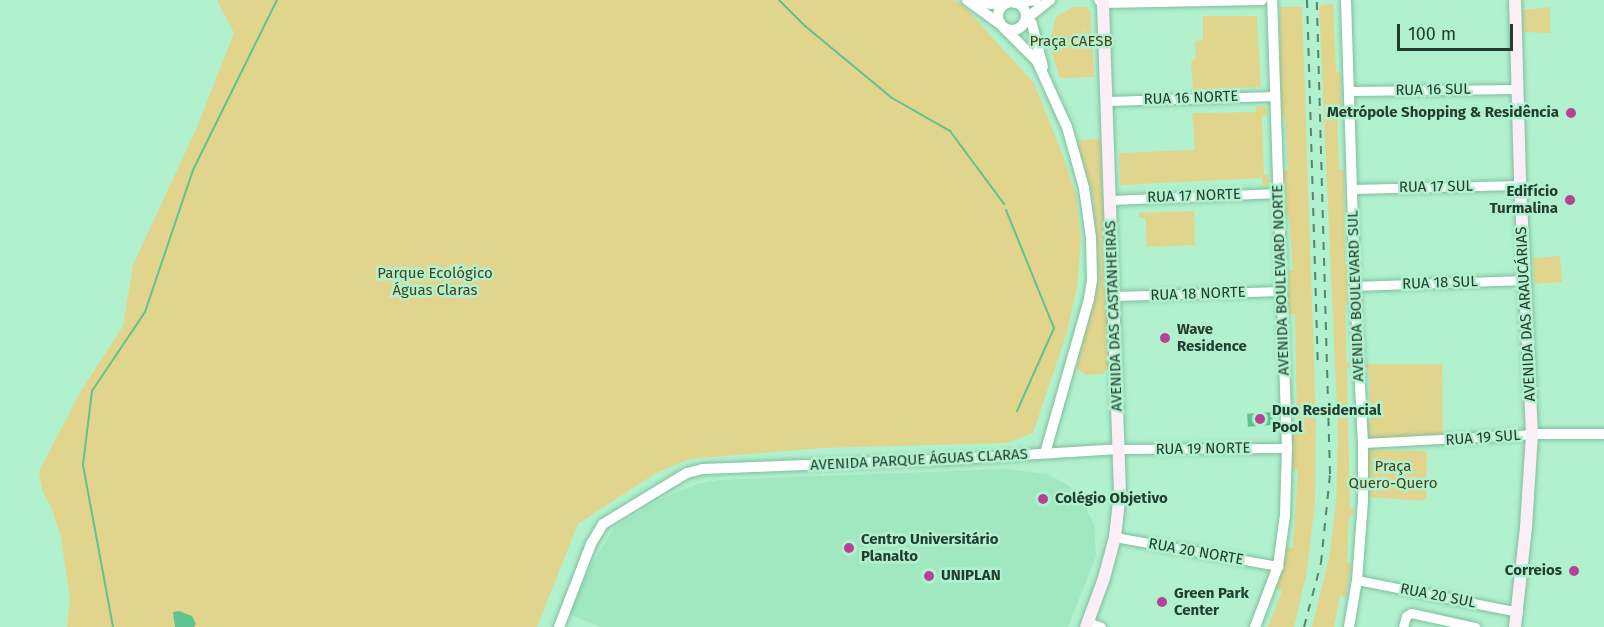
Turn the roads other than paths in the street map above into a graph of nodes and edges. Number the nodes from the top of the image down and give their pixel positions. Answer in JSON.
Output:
{"nodes":[{"id":1,"x":967,"y":0,"type":"edge"},
{"id":2,"x":975,"y":0,"type":"edge"},
{"id":3,"x":1036,"y":0,"type":"edge"},
{"id":4,"x":1050,"y":0,"type":"edge"},
{"id":5,"x":1264,"y":0,"type":"edge"},
{"id":6,"x":1272,"y":0,"type":"edge"},
{"id":7,"x":1346,"y":0,"type":"edge"},
{"id":8,"x":1515,"y":0,"type":"edge"},
{"id":9,"x":1102,"y":1,"type":"edge"},
{"id":10,"x":1011,"y":3,"type":"junction"},
{"id":11,"x":1026,"y":16,"type":"junction"},
{"id":12,"x":1001,"y":25,"type":"junction"},
{"id":13,"x":1046,"y":79,"type":"junction"},
{"id":14,"x":1518,"y":89,"type":"junction"},
{"id":15,"x":1349,"y":91,"type":"junction"},
{"id":16,"x":1275,"y":96,"type":"junction"},
{"id":17,"x":1107,"y":101,"type":"junction"},
{"id":18,"x":1520,"y":185,"type":"junction"},
{"id":19,"x":1352,"y":189,"type":"junction"},
{"id":20,"x":1278,"y":193,"type":"junction"},
{"id":21,"x":1111,"y":200,"type":"junction"},
{"id":22,"x":1525,"y":280,"type":"junction"},
{"id":23,"x":1355,"y":286,"type":"junction"},
{"id":24,"x":1282,"y":291,"type":"junction"},
{"id":25,"x":1115,"y":296,"type":"junction"},
{"id":26,"x":1532,"y":434,"type":"junction"},
{"id":27,"x":1604,"y":434,"type":"edge"},
{"id":28,"x":1363,"y":443,"type":"junction"},
{"id":29,"x":1287,"y":448,"type":"junction"},
{"id":30,"x":1119,"y":449,"type":"junction"},
{"id":31,"x":1046,"y":453,"type":"junction"},
{"id":32,"x":1115,"y":537,"type":"junction"},
{"id":33,"x":1278,"y":566,"type":"junction"},
{"id":34,"x":1357,"y":580,"type":"junction"},
{"id":35,"x":1518,"y":612,"type":"junction"},
{"id":36,"x":1087,"y":624,"type":"edge"},
{"id":37,"x":1448,"y":624,"type":"edge"},
{"id":38,"x":559,"y":627,"type":"edge"},
{"id":39,"x":1101,"y":627,"type":"edge"},
{"id":40,"x":1255,"y":627,"type":"edge"},
{"id":41,"x":1349,"y":627,"type":"edge"},
{"id":42,"x":1403,"y":627,"type":"edge"},
{"id":43,"x":1475,"y":627,"type":"edge"},
{"id":44,"x":1515,"y":627,"type":"edge"}],
"edges":[{"from":1,"to":12,"type":"street","name":"AVENIDA PARQUE ÁGUAS CLARAS"},
{"from":2,"to":10,"type":"street"},
{"from":3,"to":10,"type":"street"},
{"from":4,"to":11,"type":"street"},
{"from":5,"to":6,"type":"street"},
{"from":5,"to":9,"type":"street"},
{"from":6,"to":16,"type":"street","name":"AVENIDA BOULEVARD NORTE"},
{"from":7,"to":15,"type":"street","name":"AVENIDA BOULEVARD SUL"},
{"from":8,"to":14,"type":"main road","name":"AVENIDA DAS ARAUCÁRIAS"},
{"from":9,"to":17,"type":"main road","name":"AVENIDA DAS CASTANHEIRAS"},
{"from":10,"to":11,"type":"street"},
{"from":10,"to":12,"type":"street"},
{"from":11,"to":12,"type":"street"},
{"from":11,"to":13,"type":"street","name":"AVENIDA PARQUE ÁGUAS CLARAS"},
{"from":12,"to":13,"type":"street","name":"AVENIDA PARQUE ÁGUAS CLARAS"},
{"from":13,"to":31,"type":"street","name":"AVENIDA PARQUE ÁGUAS CLARAS"},
{"from":14,"to":15,"type":"street","name":"RUA 16 SUL"},
{"from":14,"to":18,"type":"main road","name":"AVENIDA DAS ARAUCÁRIAS"},
{"from":15,"to":19,"type":"street","name":"AVENIDA BOULEVARD SUL"},
{"from":16,"to":17,"type":"street","name":"RUA 16 NORTE"},
{"from":16,"to":20,"type":"street","name":"AVENIDA BOULEVARD NORTE"},
{"from":17,"to":21,"type":"main road","name":"AVENIDA DAS CASTANHEIRAS"},
{"from":18,"to":19,"type":"street","name":"RUA 17 SUL"},
{"from":18,"to":22,"type":"main road","name":"AVENIDA DAS ARAUCÁRIAS"},
{"from":19,"to":23,"type":"street","name":"AVENIDA BOULEVARD SUL"},
{"from":20,"to":21,"type":"street","name":"RUA 17 NORTE"},
{"from":20,"to":24,"type":"street","name":"AVENIDA BOULEVARD NORTE"},
{"from":21,"to":25,"type":"main road","name":"AVENIDA DAS CASTANHEIRAS"},
{"from":22,"to":23,"type":"street","name":"RUA 18 SUL"},
{"from":22,"to":26,"type":"main road","name":"AVENIDA DAS ARAUCÁRIAS"},
{"from":23,"to":28,"type":"street","name":"AVENIDA BOULEVARD SUL"},
{"from":24,"to":25,"type":"street","name":"RUA 18 NORTE"},
{"from":24,"to":29,"type":"street","name":"AVENIDA BOULEVARD NORTE"},
{"from":25,"to":30,"type":"main road","name":"AVENIDA DAS CASTANHEIRAS"},
{"from":26,"to":27,"type":"street","name":"RUA 19 SUL"},
{"from":26,"to":28,"type":"street","name":"RUA 19 SUL"},
{"from":26,"to":35,"type":"main road","name":"AVENIDA DAS ARAUCÁRIAS"},
{"from":28,"to":34,"type":"street","name":"AVENIDA BOULEVARD SUL"},
{"from":29,"to":30,"type":"street","name":"RUA 19 NORTE"},
{"from":29,"to":33,"type":"street","name":"AVENIDA BOULEVARD NORTE"},
{"from":30,"to":31,"type":"street"},
{"from":30,"to":32,"type":"main road","name":"AVENIDA DAS CASTANHEIRAS"},
{"from":31,"to":38,"type":"street","name":"AVENIDA PARQUE ÁGUAS CLARAS"},
{"from":32,"to":33,"type":"street","name":"RUA 20 NORTE"},
{"from":32,"to":36,"type":"main road","name":"AVENIDA DAS CASTANHEIRAS"},
{"from":33,"to":40,"type":"street","name":"AVENIDA BOULEVARD NORTE"},
{"from":34,"to":35,"type":"street","name":"RUA 20 SUL"},
{"from":34,"to":41,"type":"street","name":"AVENIDA BOULEVARD SUL"},
{"from":35,"to":44,"type":"main road","name":"AVENIDA DAS ARAUCÁRIAS"},
{"from":36,"to":39,"type":"street"},
{"from":37,"to":42,"type":"street"},
{"from":37,"to":43,"type":"street"}]}
